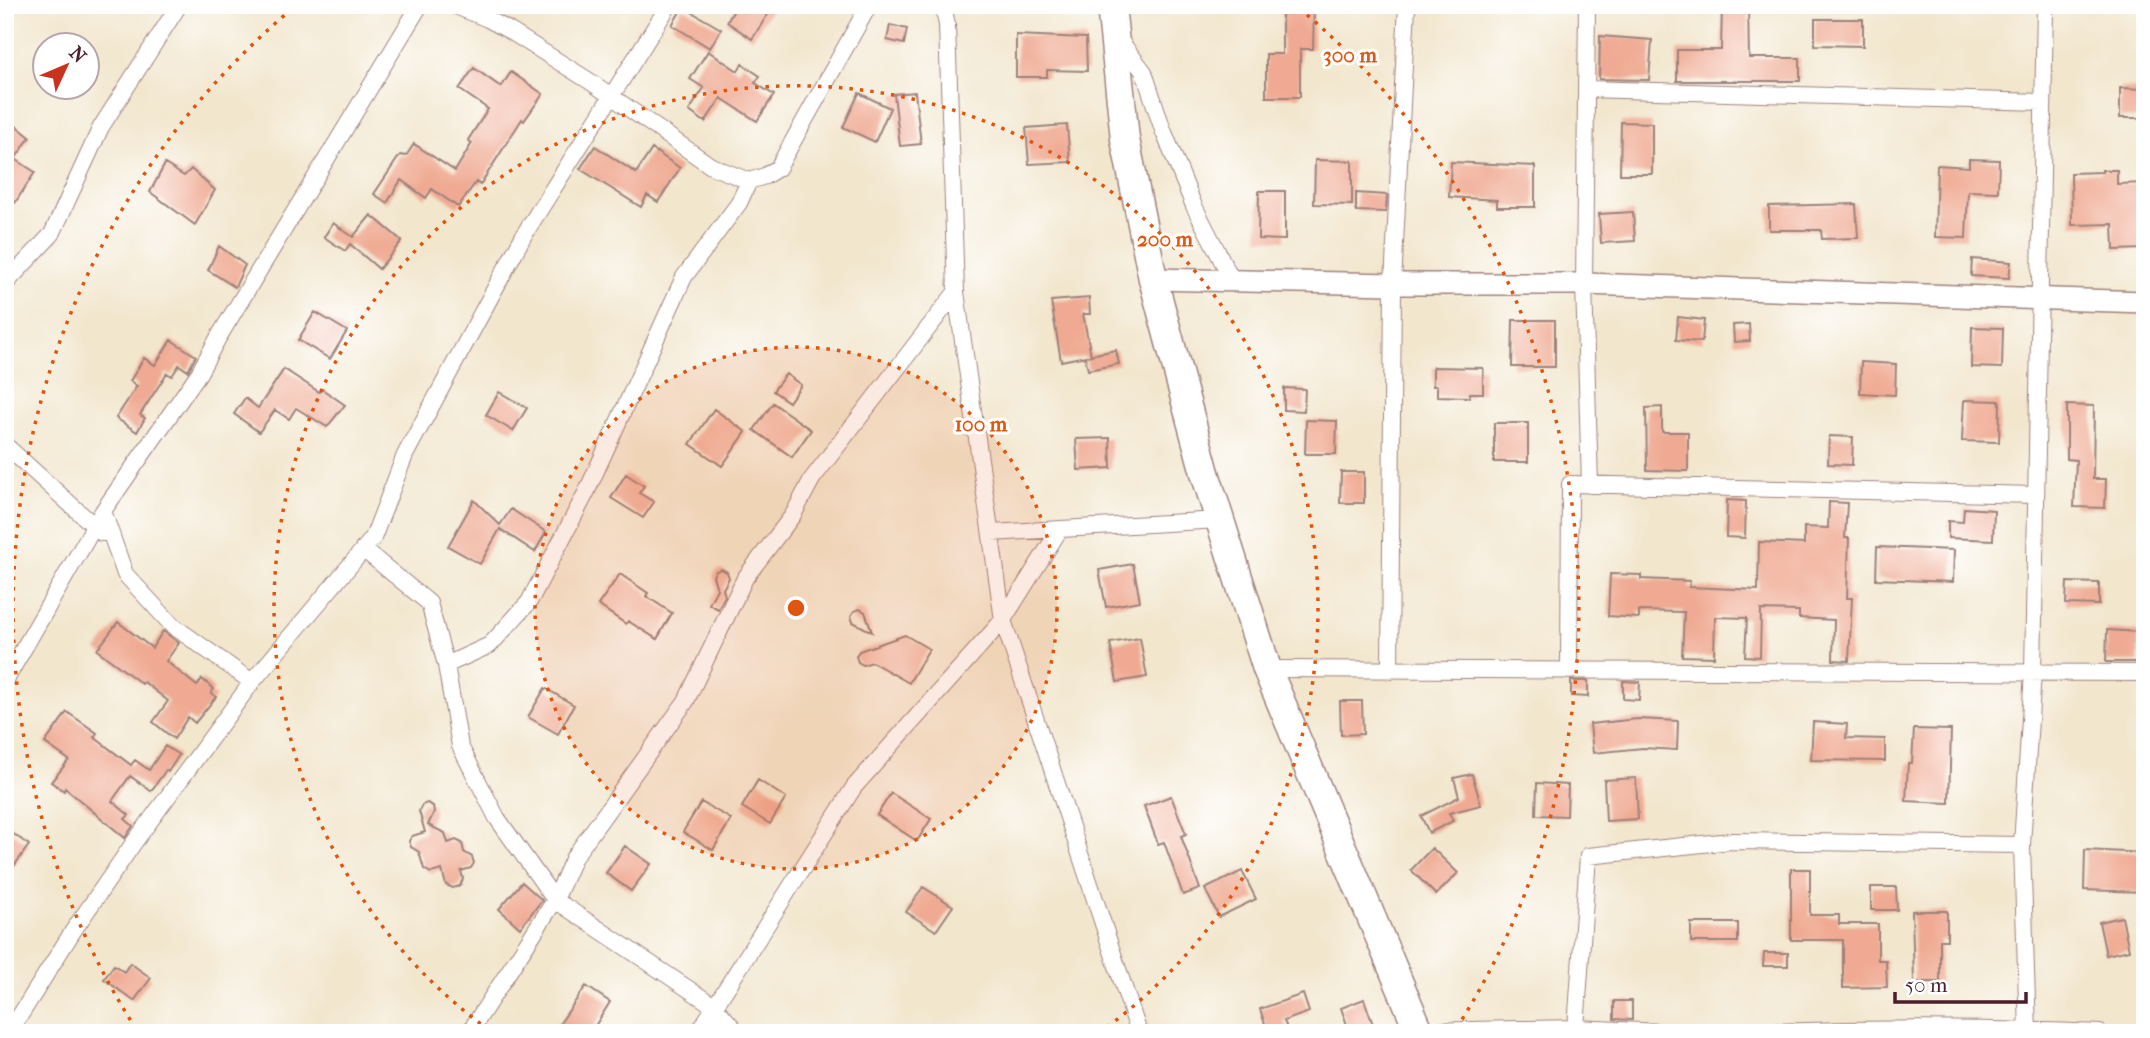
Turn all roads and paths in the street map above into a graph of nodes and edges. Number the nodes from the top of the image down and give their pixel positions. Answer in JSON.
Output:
{"nodes":[{"id":1,"x":180,"y":5,"type":"edge"},
{"id":2,"x":420,"y":5,"type":"edge"},
{"id":3,"x":453,"y":5,"type":"edge"},
{"id":4,"x":669,"y":5,"type":"edge"},
{"id":5,"x":869,"y":5,"type":"edge"},
{"id":6,"x":943,"y":5,"type":"edge"},
{"id":7,"x":1407,"y":5,"type":"edge"},
{"id":8,"x":1587,"y":5,"type":"edge"},
{"id":9,"x":2045,"y":5,"type":"edge"},
{"id":10,"x":1107,"y":15,"type":"edge"},
{"id":11,"x":1586,"y":89,"type":"junction"},
{"id":12,"x":611,"y":97,"type":"junction"},
{"id":13,"x":2043,"y":102,"type":"junction"},
{"id":14,"x":748,"y":181,"type":"junction"},
{"id":15,"x":1153,"y":279,"type":"junction"},
{"id":16,"x":1232,"y":280,"type":"junction"},
{"id":17,"x":5,"y":284,"type":"edge"},
{"id":18,"x":1393,"y":284,"type":"junction"},
{"id":19,"x":1584,"y":284,"type":"junction"},
{"id":20,"x":956,"y":292,"type":"junction"},
{"id":21,"x":2039,"y":299,"type":"junction"},
{"id":22,"x":2145,"y":302,"type":"edge"},
{"id":23,"x":5,"y":445,"type":"edge"},
{"id":24,"x":1590,"y":485,"type":"junction"},
{"id":25,"x":2036,"y":495,"type":"junction"},
{"id":26,"x":103,"y":511,"type":"junction"},
{"id":27,"x":1220,"y":520,"type":"junction"},
{"id":28,"x":94,"y":526,"type":"junction"},
{"id":29,"x":1060,"y":529,"type":"junction"},
{"id":30,"x":991,"y":533,"type":"junction"},
{"id":31,"x":115,"y":545,"type":"junction"},
{"id":32,"x":363,"y":550,"type":"junction"},
{"id":33,"x":1003,"y":620,"type":"junction"},
{"id":34,"x":446,"y":665,"type":"junction"},
{"id":35,"x":1267,"y":669,"type":"junction"},
{"id":36,"x":1390,"y":671,"type":"junction"},
{"id":37,"x":1569,"y":671,"type":"junction"},
{"id":38,"x":2033,"y":672,"type":"junction"},
{"id":39,"x":2145,"y":673,"type":"edge"},
{"id":40,"x":5,"y":681,"type":"edge"},
{"id":41,"x":252,"y":682,"type":"junction"},
{"id":42,"x":2022,"y":845,"type":"junction"},
{"id":43,"x":555,"y":900,"type":"junction"},
{"id":44,"x":714,"y":1006,"type":"junction"},
{"id":45,"x":1576,"y":1028,"type":"junction"},
{"id":46,"x":2028,"y":1031,"type":"edge"},
{"id":47,"x":1418,"y":1032,"type":"edge"},
{"id":48,"x":9,"y":1033,"type":"edge"},
{"id":49,"x":469,"y":1033,"type":"edge"},
{"id":50,"x":698,"y":1033,"type":"edge"},
{"id":51,"x":737,"y":1033,"type":"edge"},
{"id":52,"x":1139,"y":1033,"type":"edge"},
{"id":53,"x":1682,"y":1033,"type":"edge"},
{"id":54,"x":1742,"y":1033,"type":"edge"},
{"id":55,"x":2100,"y":1033,"type":"edge"}],
"edges":[{"from":1,"to":17,"type":"street"},
{"from":2,"to":26,"type":"street"},
{"from":3,"to":12,"type":"street"},
{"from":4,"to":12,"type":"street"},
{"from":5,"to":14,"type":"street"},
{"from":6,"to":20,"type":"street"},
{"from":7,"to":18,"type":"street"},
{"from":8,"to":11,"type":"street"},
{"from":9,"to":13,"type":"street"},
{"from":10,"to":15,"type":"highway"},
{"from":10,"to":16,"type":"street"},
{"from":11,"to":13,"type":"street"},
{"from":11,"to":19,"type":"street"},
{"from":12,"to":14,"type":"street"},
{"from":12,"to":32,"type":"street"},
{"from":13,"to":21,"type":"street"},
{"from":14,"to":34,"type":"street"},
{"from":15,"to":16,"type":"street"},
{"from":15,"to":27,"type":"highway"},
{"from":16,"to":18,"type":"street"},
{"from":18,"to":19,"type":"street"},
{"from":18,"to":36,"type":"street"},
{"from":19,"to":21,"type":"street"},
{"from":19,"to":24,"type":"street"},
{"from":20,"to":30,"type":"street"},
{"from":20,"to":43,"type":"street"},
{"from":21,"to":22,"type":"street"},
{"from":21,"to":25,"type":"street"},
{"from":23,"to":28,"type":"street"},
{"from":24,"to":25,"type":"street"},
{"from":24,"to":37,"type":"street"},
{"from":25,"to":38,"type":"street"},
{"from":26,"to":28,"type":"street"},
{"from":26,"to":31,"type":"street"},
{"from":27,"to":29,"type":"street"},
{"from":27,"to":35,"type":"highway"},
{"from":28,"to":31,"type":"street"},
{"from":28,"to":40,"type":"street"},
{"from":29,"to":30,"type":"street"},
{"from":29,"to":33,"type":"street"},
{"from":30,"to":33,"type":"street"},
{"from":31,"to":41,"type":"street"},
{"from":32,"to":34,"type":"street"},
{"from":32,"to":41,"type":"street"},
{"from":33,"to":44,"type":"street"},
{"from":33,"to":52,"type":"street"},
{"from":34,"to":43,"type":"street"},
{"from":35,"to":36,"type":"street"},
{"from":35,"to":47,"type":"highway"},
{"from":36,"to":37,"type":"street"},
{"from":37,"to":38,"type":"street"},
{"from":38,"to":39,"type":"street"},
{"from":38,"to":42,"type":"street"},
{"from":41,"to":48,"type":"street"},
{"from":42,"to":45,"type":"street"},
{"from":42,"to":46,"type":"street"},
{"from":43,"to":44,"type":"street"},
{"from":43,"to":49,"type":"street"},
{"from":44,"to":50,"type":"street"},
{"from":44,"to":51,"type":"street"},
{"from":45,"to":47,"type":"street"},
{"from":45,"to":53,"type":"street"},
{"from":46,"to":54,"type":"street"},
{"from":46,"to":55,"type":"street"}]}
